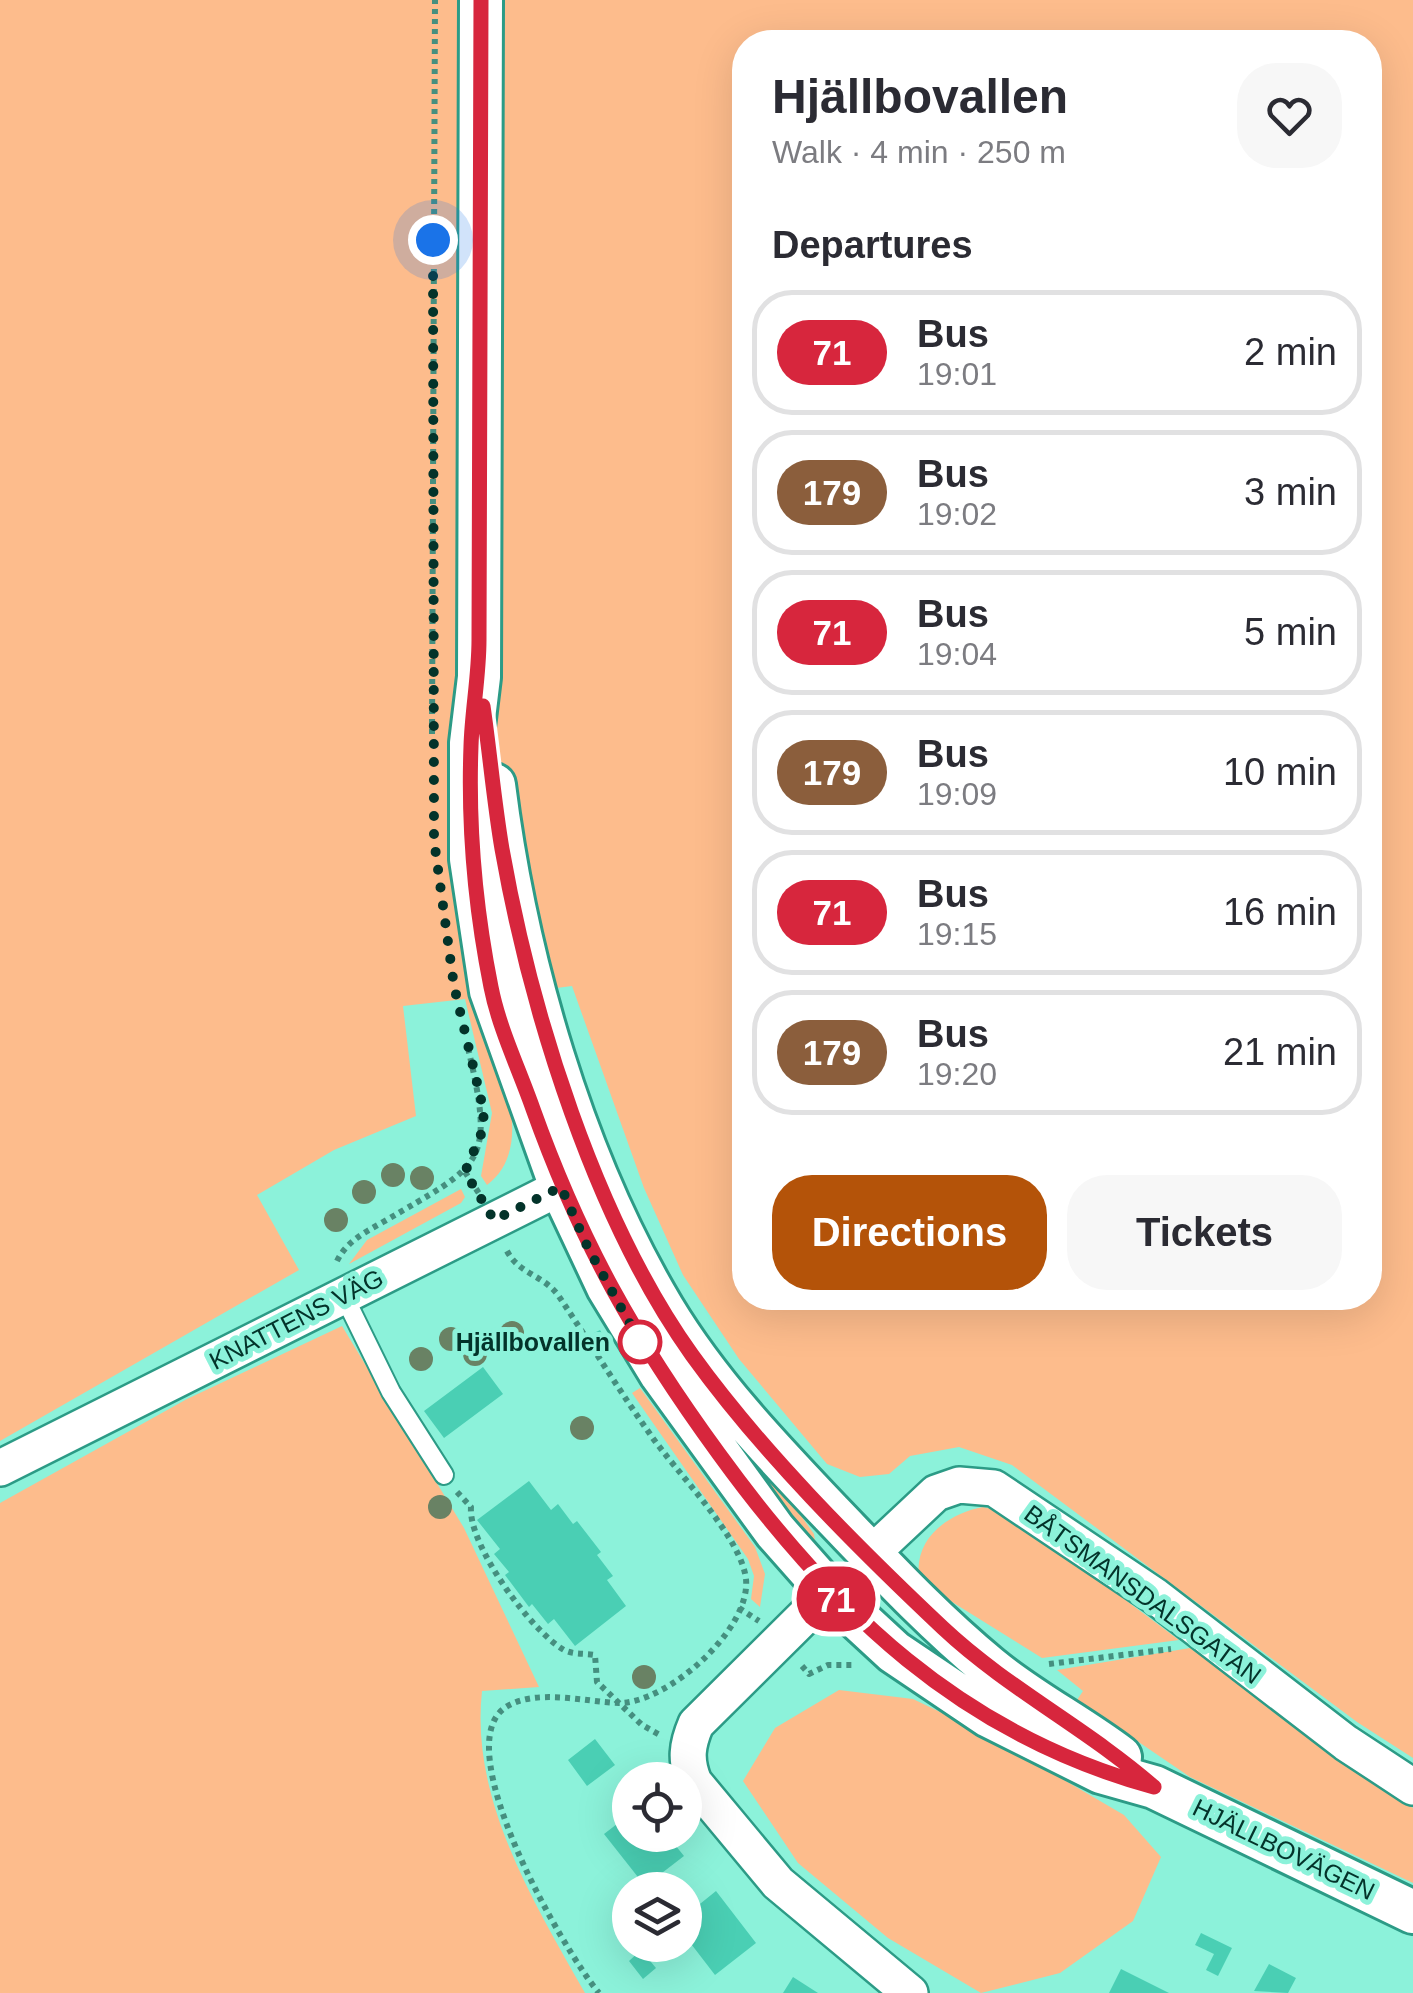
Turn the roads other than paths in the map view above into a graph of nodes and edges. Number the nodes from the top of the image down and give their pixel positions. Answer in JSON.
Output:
{"nodes":[{"id":1,"x":481,"y":0,"type":"edge"},
{"id":2,"x":577,"y":1179,"type":"junction"},
{"id":3,"x":344,"y":1296,"type":"junction"},
{"id":4,"x":0,"y":1468,"type":"edge"},
{"id":5,"x":444,"y":1476,"type":"road end"},
{"id":6,"x":870,"y":1554,"type":"junction"},
{"id":7,"x":829,"y":1592,"type":"junction"},
{"id":8,"x":1413,"y":1786,"type":"edge"},
{"id":9,"x":1154,"y":1787,"type":"junction"},
{"id":10,"x":1413,"y":1912,"type":"edge"},
{"id":11,"x":910,"y":1993,"type":"edge"}],
"edges":[{"from":1,"to":2,"type":"street","name":"HJÄLLBOVÄGEN"},
{"from":2,"to":3,"type":"street","name":"KNATTENS VÄG"},
{"from":2,"to":6,"type":"street","name":"HJÄLLBOVÄGEN"},
{"from":2,"to":7,"type":"street","name":"HJÄLLBOVÄGEN"},
{"from":3,"to":4,"type":"street","name":"KNATTENS VÄG"},
{"from":3,"to":5,"type":"lane"},
{"from":6,"to":7,"type":"street"},
{"from":6,"to":8,"type":"street","name":"BÅTSMANSDALSGATAN"},
{"from":6,"to":9,"type":"street","name":"HJÄLLBOVÄGEN"},
{"from":7,"to":9,"type":"street","name":"HJÄLLBOVÄGEN"},
{"from":7,"to":11,"type":"street"},
{"from":9,"to":10,"type":"street","name":"HJÄLLBOVÄGEN"}]}
